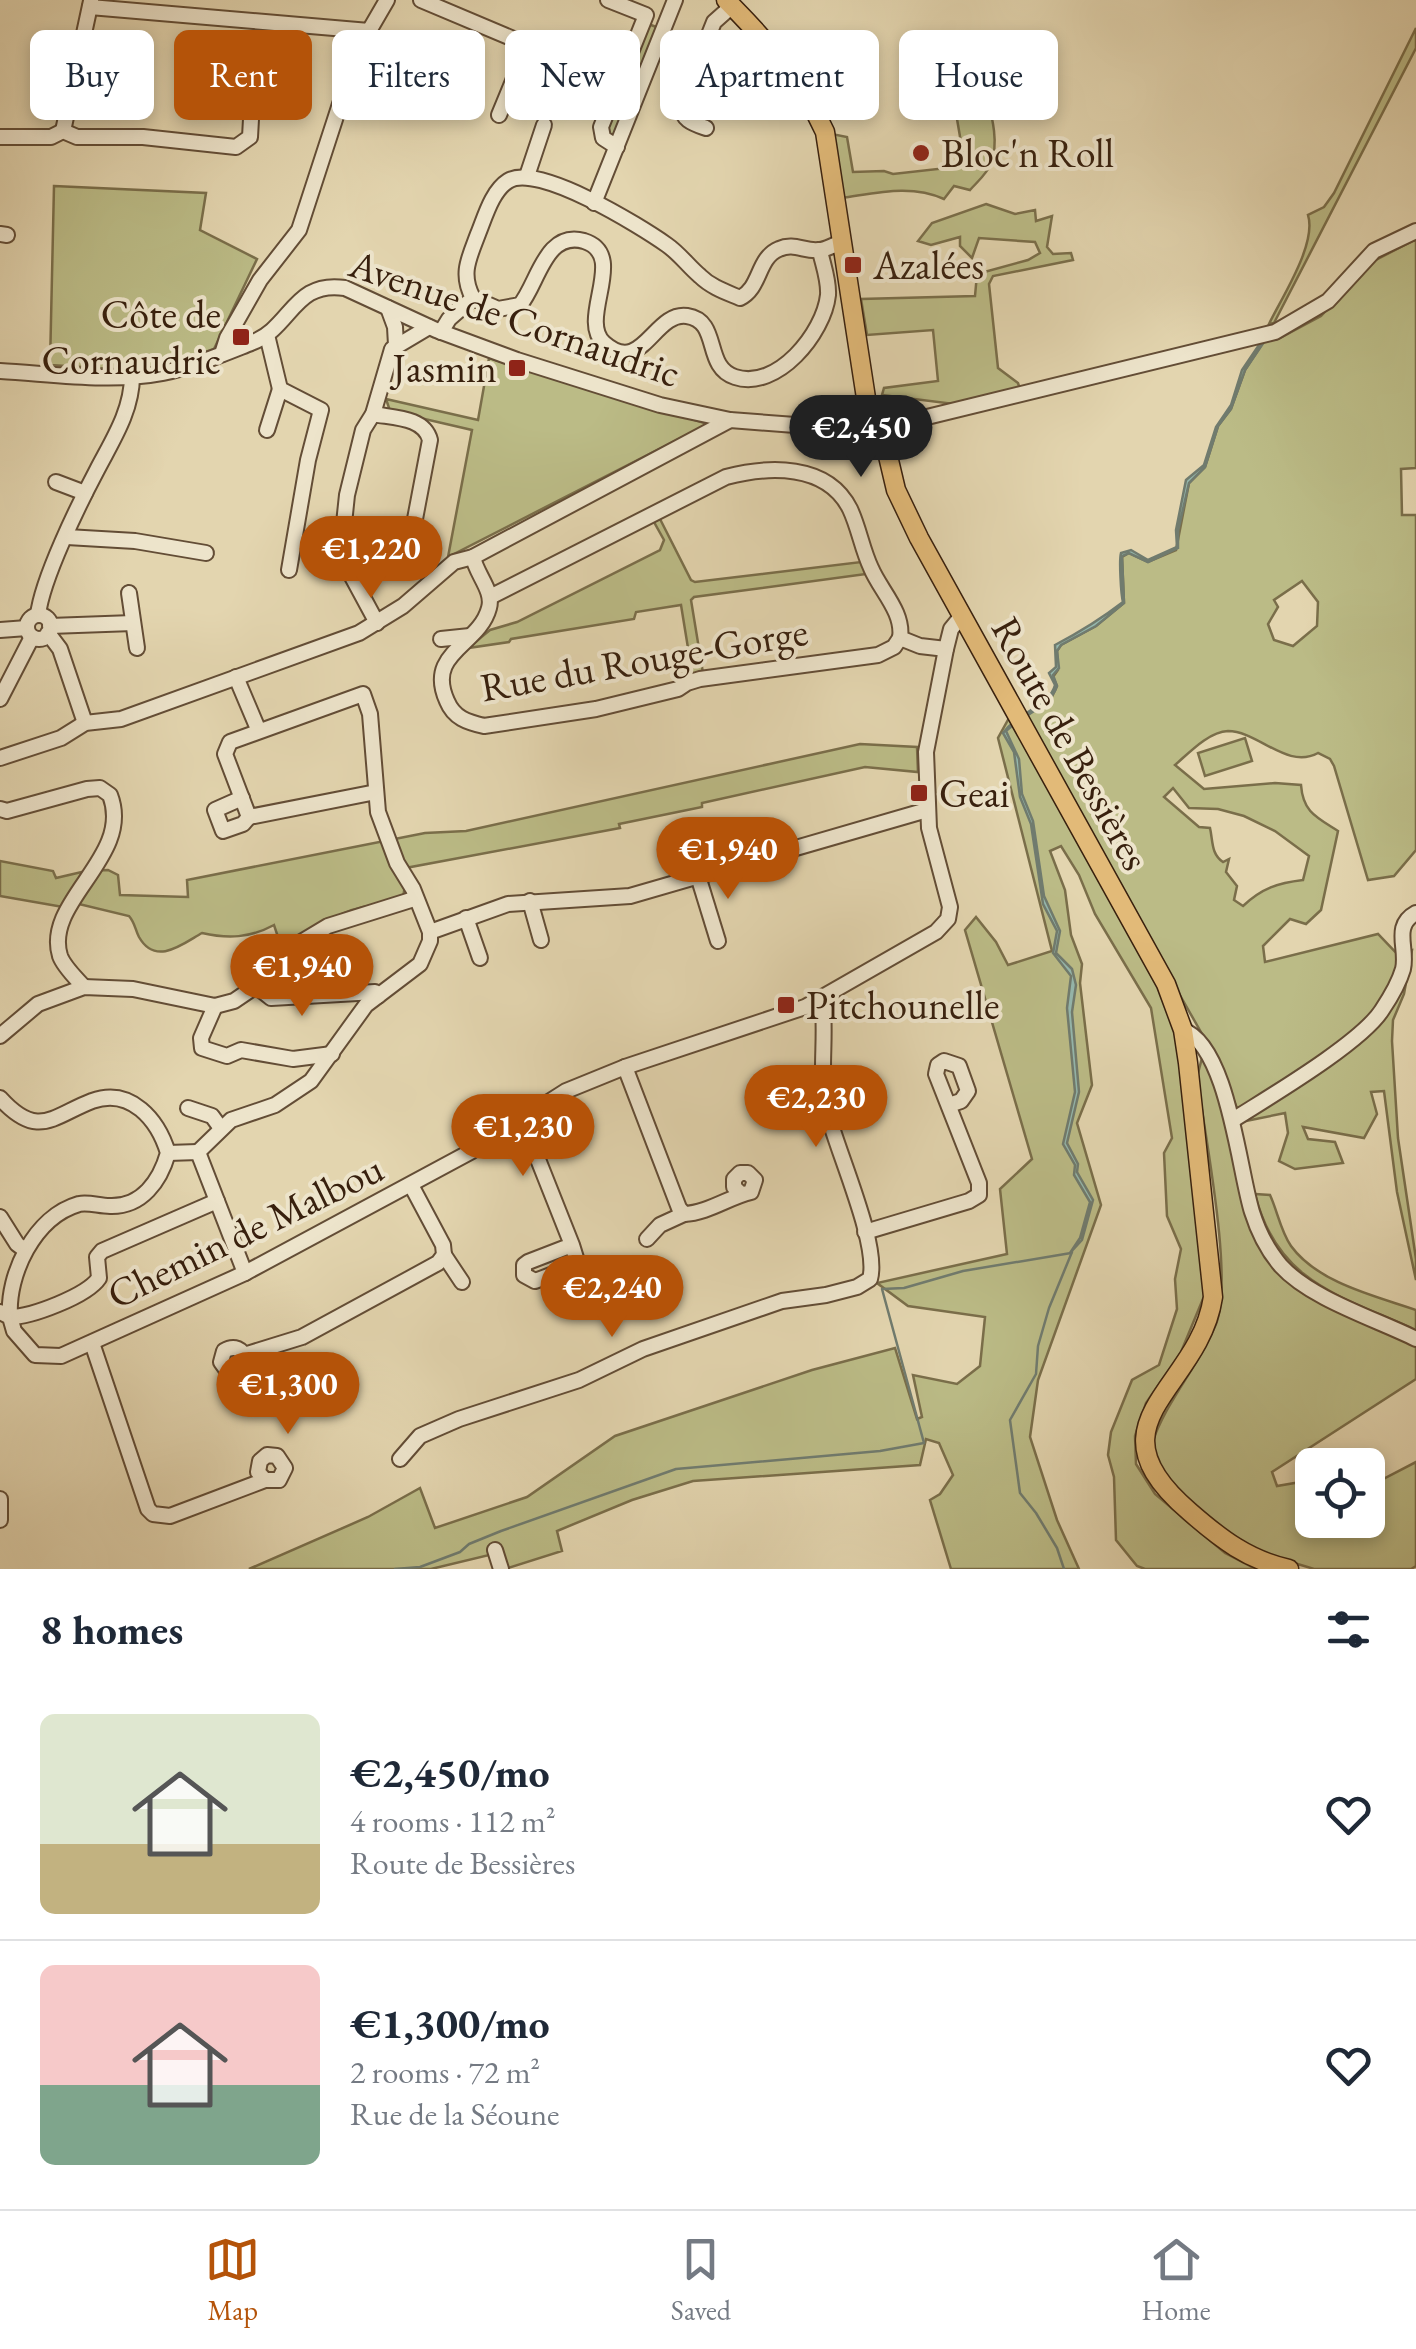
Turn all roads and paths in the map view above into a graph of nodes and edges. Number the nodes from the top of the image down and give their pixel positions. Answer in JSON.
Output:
{"nodes":[{"id":1,"x":386,"y":0,"type":"edge"},
{"id":2,"x":421,"y":0,"type":"edge"},
{"id":3,"x":608,"y":0,"type":"edge"},
{"id":4,"x":675,"y":0,"type":"edge"},
{"id":5,"x":90,"y":3,"type":"edge"},
{"id":6,"x":729,"y":3,"type":"edge"},
{"id":7,"x":646,"y":15,"type":"junction"},
{"id":8,"x":666,"y":22,"type":"junction"},
{"id":9,"x":360,"y":30,"type":"edge"},
{"id":10,"x":371,"y":30,"type":"edge"},
{"id":11,"x":640,"y":30,"type":"edge"},
{"id":12,"x":505,"y":37,"type":"edge"},
{"id":13,"x":505,"y":102,"type":"edge"},
{"id":14,"x":500,"y":115,"type":"dead end"},
{"id":15,"x":251,"y":120,"type":"edge"},
{"id":16,"x":335,"y":120,"type":"edge"},
{"id":17,"x":606,"y":120,"type":"edge"},
{"id":18,"x":544,"y":125,"type":"dead end"},
{"id":19,"x":706,"y":128,"type":"dead end"},
{"id":20,"x":63,"y":132,"type":"junction"},
{"id":21,"x":0,"y":137,"type":"edge"},
{"id":22,"x":617,"y":147,"type":"junction"},
{"id":23,"x":527,"y":176,"type":"junction"},
{"id":24,"x":594,"y":203,"type":"junction"},
{"id":25,"x":1416,"y":231,"type":"edge"},
{"id":26,"x":842,"y":243,"type":"junction"},
{"id":27,"x":820,"y":251,"type":"junction"},
{"id":28,"x":473,"y":298,"type":"junction"},
{"id":29,"x":388,"y":308,"type":"junction"},
{"id":30,"x":435,"y":330,"type":"junction"},
{"id":31,"x":267,"y":335,"type":"junction"},
{"id":32,"x":396,"y":345,"type":"junction"},
{"id":33,"x":222,"y":354,"type":"junction"},
{"id":34,"x":0,"y":372,"type":"edge"},
{"id":35,"x":132,"y":376,"type":"junction"},
{"id":36,"x":280,"y":389,"type":"junction"},
{"id":37,"x":374,"y":414,"type":"junction"},
{"id":38,"x":730,"y":420,"type":"junction"},
{"id":39,"x":873,"y":429,"type":"junction"},
{"id":40,"x":267,"y":430,"type":"dead end"},
{"id":41,"x":56,"y":482,"type":"dead end"},
{"id":42,"x":85,"y":493,"type":"junction"},
{"id":43,"x":67,"y":537,"type":"junction"},
{"id":44,"x":206,"y":552,"type":"dead end"},
{"id":45,"x":472,"y":557,"type":"junction"},
{"id":46,"x":289,"y":570,"type":"dead end"},
{"id":47,"x":350,"y":573,"type":"junction"},
{"id":48,"x":129,"y":592,"type":"dead end"},
{"id":49,"x":490,"y":597,"type":"junction"},
{"id":50,"x":38,"y":615,"type":"junction"},
{"id":51,"x":960,"y":618,"type":"junction"},
{"id":52,"x":133,"y":623,"type":"junction"},
{"id":53,"x":377,"y":623,"type":"junction"},
{"id":54,"x":0,"y":630,"type":"edge"},
{"id":55,"x":49,"y":630,"type":"junction"},
{"id":56,"x":30,"y":632,"type":"junction"},
{"id":57,"x":472,"y":636,"type":"junction"},
{"id":58,"x":900,"y":638,"type":"junction"},
{"id":59,"x":441,"y":639,"type":"dead end"},
{"id":60,"x":137,"y":648,"type":"dead end"},
{"id":61,"x":946,"y":649,"type":"junction"},
{"id":62,"x":236,"y":677,"type":"junction"},
{"id":63,"x":0,"y":699,"type":"edge"},
{"id":64,"x":85,"y":723,"type":"junction"},
{"id":65,"x":258,"y":730,"type":"junction"},
{"id":66,"x":0,"y":758,"type":"edge"},
{"id":67,"x":376,"y":792,"type":"junction"},
{"id":68,"x":242,"y":798,"type":"junction"},
{"id":69,"x":0,"y":809,"type":"edge"},
{"id":70,"x":927,"y":810,"type":"junction"},
{"id":71,"x":249,"y":817,"type":"junction"},
{"id":72,"x":698,"y":876,"type":"junction"},
{"id":73,"x":414,"y":899,"type":"junction"},
{"id":74,"x":530,"y":901,"type":"junction"},
{"id":75,"x":1416,"y":913,"type":"edge"},
{"id":76,"x":466,"y":918,"type":"junction"},
{"id":77,"x":430,"y":932,"type":"junction"},
{"id":78,"x":541,"y":940,"type":"dead end"},
{"id":79,"x":718,"y":941,"type":"dead end"},
{"id":80,"x":480,"y":958,"type":"dead end"},
{"id":81,"x":256,"y":986,"type":"junction"},
{"id":82,"x":84,"y":987,"type":"junction"},
{"id":83,"x":378,"y":996,"type":"junction"},
{"id":84,"x":822,"y":998,"type":"junction"},
{"id":85,"x":215,"y":1006,"type":"junction"},
{"id":86,"x":806,"y":1007,"type":"junction"},
{"id":87,"x":826,"y":1025,"type":"junction"},
{"id":88,"x":1184,"y":1030,"type":"junction"},
{"id":89,"x":0,"y":1036,"type":"edge"},
{"id":90,"x":332,"y":1054,"type":"junction"},
{"id":91,"x":625,"y":1067,"type":"junction"},
{"id":92,"x":0,"y":1098,"type":"edge"},
{"id":93,"x":949,"y":1105,"type":"dead end"},
{"id":94,"x":188,"y":1108,"type":"dead end"},
{"id":95,"x":522,"y":1118,"type":"junction"},
{"id":96,"x":1233,"y":1120,"type":"junction"},
{"id":97,"x":220,"y":1127,"type":"junction"},
{"id":98,"x":168,"y":1152,"type":"junction"},
{"id":99,"x":198,"y":1152,"type":"junction"},
{"id":100,"x":411,"y":1185,"type":"junction"},
{"id":101,"x":740,"y":1193,"type":"dead end"},
{"id":102,"x":216,"y":1201,"type":"junction"},
{"id":103,"x":684,"y":1214,"type":"junction"},
{"id":104,"x":0,"y":1217,"type":"edge"},
{"id":105,"x":864,"y":1232,"type":"junction"},
{"id":106,"x":646,"y":1239,"type":"dead end"},
{"id":107,"x":572,"y":1245,"type":"dead end"},
{"id":108,"x":26,"y":1250,"type":"junction"},
{"id":109,"x":444,"y":1254,"type":"junction"},
{"id":110,"x":246,"y":1274,"type":"junction"},
{"id":111,"x":462,"y":1282,"type":"dead end"},
{"id":112,"x":5,"y":1315,"type":"edge"},
{"id":113,"x":1416,"y":1339,"type":"edge"},
{"id":114,"x":92,"y":1342,"type":"junction"},
{"id":115,"x":244,"y":1355,"type":"dead end"},
{"id":116,"x":400,"y":1458,"type":"dead end"},
{"id":117,"x":265,"y":1480,"type":"dead end"},
{"id":118,"x":0,"y":1499,"type":"edge"},
{"id":119,"x":0,"y":1520,"type":"edge"},
{"id":120,"x":495,"y":1550,"type":"dead end"},
{"id":121,"x":501,"y":1569,"type":"edge"},
{"id":122,"x":1289,"y":1569,"type":"edge"}],
"edges":[{"from":1,"to":10,"type":"street"},
{"from":2,"to":12,"type":"street"},
{"from":3,"to":7,"type":"street"},
{"from":4,"to":8,"type":"street"},
{"from":5,"to":9,"type":"street"},
{"from":5,"to":20,"type":"street"},
{"from":6,"to":19,"type":"street"},
{"from":6,"to":26,"type":"main road","name":"Route de Bessières"},
{"from":7,"to":8,"type":"street"},
{"from":7,"to":11,"type":"street"},
{"from":8,"to":22,"type":"street"},
{"from":13,"to":14,"type":"street"},
{"from":15,"to":20,"type":"street"},
{"from":16,"to":33,"type":"street"},
{"from":17,"to":22,"type":"street"},
{"from":18,"to":23,"type":"street"},
{"from":20,"to":21,"type":"street"},
{"from":22,"to":24,"type":"street"},
{"from":23,"to":24,"type":"street"},
{"from":23,"to":28,"type":"street"},
{"from":24,"to":27,"type":"street"},
{"from":25,"to":39,"type":"street","name":"Avenue de Cornaudric"},
{"from":26,"to":27,"type":"street"},
{"from":26,"to":39,"type":"main road","name":"Route de Bessières"},
{"from":27,"to":28,"type":"street"},
{"from":28,"to":30,"type":"street"},
{"from":29,"to":30,"type":"street","name":"Avenue de Cornaudric"},
{"from":29,"to":31,"type":"street","name":"Avenue de Cornaudric"},
{"from":29,"to":32,"type":"street"},
{"from":30,"to":32,"type":"street"},
{"from":30,"to":38,"type":"street","name":"Avenue de Cornaudric"},
{"from":31,"to":33,"type":"street","name":"Avenue de Cornaudric"},
{"from":31,"to":36,"type":"street"},
{"from":32,"to":37,"type":"street"},
{"from":33,"to":35,"type":"street","name":"Avenue de Cornaudric"},
{"from":34,"to":35,"type":"street","name":"Avenue de Cornaudric"},
{"from":35,"to":42,"type":"street"},
{"from":36,"to":40,"type":"street"},
{"from":36,"to":46,"type":"street"},
{"from":37,"to":47,"type":"street"},
{"from":37,"to":47,"type":"street"},
{"from":38,"to":39,"type":"street","name":"Avenue de Cornaudric"},
{"from":38,"to":45,"type":"street"},
{"from":39,"to":51,"type":"main road","name":"Route de Bessières"},
{"from":41,"to":42,"type":"street"},
{"from":42,"to":43,"type":"street"},
{"from":43,"to":44,"type":"street"},
{"from":43,"to":50,"type":"street"},
{"from":45,"to":49,"type":"street"},
{"from":45,"to":53,"type":"street"},
{"from":47,"to":53,"type":"street"},
{"from":48,"to":52,"type":"street"},
{"from":49,"to":57,"type":"street","name":"Rue du Rouge-Gorge"},
{"from":49,"to":58,"type":"street"},
{"from":50,"to":55,"type":"street"},
{"from":50,"to":56,"type":"street"},
{"from":51,"to":61,"type":"street","name":"Chemin de Malbou"},
{"from":51,"to":88,"type":"main road","name":"Route de Bessières"},
{"from":52,"to":55,"type":"street"},
{"from":52,"to":60,"type":"street"},
{"from":53,"to":62,"type":"street"},
{"from":54,"to":56,"type":"street"},
{"from":55,"to":56,"type":"street"},
{"from":55,"to":64,"type":"street"},
{"from":56,"to":63,"type":"street"},
{"from":57,"to":58,"type":"street","name":"Rue du Rouge-Gorge"},
{"from":57,"to":59,"type":"street"},
{"from":58,"to":61,"type":"street"},
{"from":61,"to":70,"type":"street","name":"Chemin de Malbou"},
{"from":62,"to":64,"type":"street"},
{"from":62,"to":65,"type":"street"},
{"from":64,"to":66,"type":"street"},
{"from":65,"to":67,"type":"street"},
{"from":65,"to":68,"type":"street"},
{"from":67,"to":71,"type":"street"},
{"from":67,"to":73,"type":"street"},
{"from":68,"to":71,"type":"street"},
{"from":68,"to":71,"type":"street"},
{"from":69,"to":82,"type":"street"},
{"from":70,"to":72,"type":"street"},
{"from":70,"to":84,"type":"street","name":"Chemin de Malbou"},
{"from":72,"to":74,"type":"street"},
{"from":72,"to":79,"type":"street"},
{"from":73,"to":77,"type":"street"},
{"from":73,"to":81,"type":"street"},
{"from":74,"to":76,"type":"street"},
{"from":74,"to":78,"type":"street"},
{"from":75,"to":96,"type":"street"},
{"from":76,"to":77,"type":"street"},
{"from":76,"to":80,"type":"street"},
{"from":77,"to":83,"type":"street"},
{"from":81,"to":83,"type":"street"},
{"from":81,"to":85,"type":"street"},
{"from":82,"to":85,"type":"street"},
{"from":82,"to":89,"type":"street"},
{"from":83,"to":90,"type":"street"},
{"from":84,"to":86,"type":"street","name":"Chemin de Malbou"},
{"from":84,"to":87,"type":"street"},
{"from":85,"to":90,"type":"street"},
{"from":86,"to":87,"type":"street"},
{"from":86,"to":91,"type":"street","name":"Chemin de Malbou"},
{"from":87,"to":105,"type":"street"},
{"from":88,"to":96,"type":"street"},
{"from":88,"to":122,"type":"main road","name":"Route de Bessières"},
{"from":90,"to":97,"type":"street"},
{"from":91,"to":95,"type":"street","name":"Chemin de Malbou"},
{"from":91,"to":103,"type":"street"},
{"from":92,"to":98,"type":"street"},
{"from":93,"to":105,"type":"street"},
{"from":94,"to":97,"type":"street"},
{"from":95,"to":100,"type":"street","name":"Chemin de Malbou"},
{"from":95,"to":107,"type":"street"},
{"from":96,"to":113,"type":"street"},
{"from":97,"to":99,"type":"street"},
{"from":98,"to":99,"type":"street"},
{"from":98,"to":108,"type":"street"},
{"from":99,"to":102,"type":"street"},
{"from":100,"to":109,"type":"street"},
{"from":100,"to":110,"type":"street","name":"Chemin de Malbou"},
{"from":101,"to":103,"type":"street"},
{"from":102,"to":110,"type":"street"},
{"from":102,"to":112,"type":"street"},
{"from":103,"to":106,"type":"street"},
{"from":104,"to":108,"type":"street"},
{"from":105,"to":116,"type":"street"},
{"from":108,"to":112,"type":"street"},
{"from":109,"to":111,"type":"street"},
{"from":109,"to":115,"type":"street"},
{"from":110,"to":114,"type":"street","name":"Chemin de Malbou"},
{"from":112,"to":114,"type":"street","name":"Chemin de Malbou"},
{"from":114,"to":117,"type":"street"},
{"from":118,"to":119,"type":"street"},
{"from":120,"to":121,"type":"street"}]}
